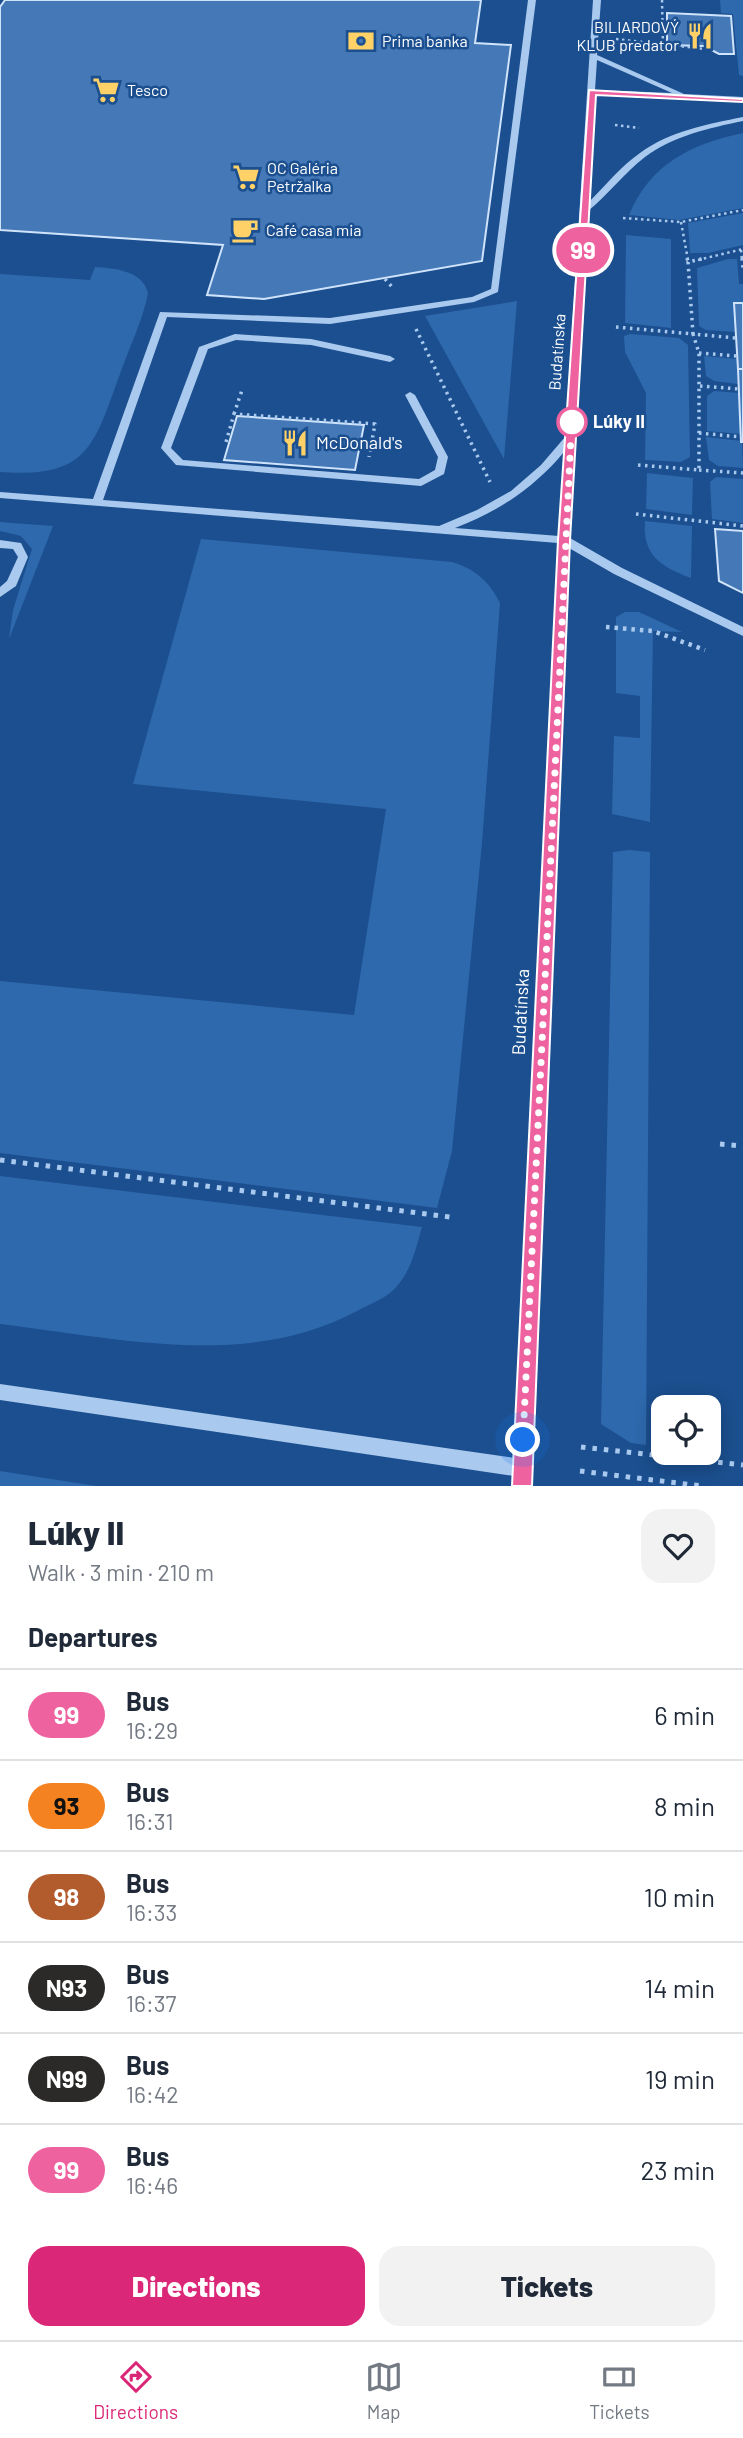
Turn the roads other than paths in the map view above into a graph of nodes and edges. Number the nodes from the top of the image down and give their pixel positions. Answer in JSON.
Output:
{"nodes":[{"id":1,"x":532,"y":0,"type":"edge"},
{"id":2,"x":597,"y":0,"type":"edge"},
{"id":3,"x":594,"y":56,"type":"junction"},
{"id":4,"x":592,"y":92,"type":"junction"},
{"id":5,"x":687,"y":97,"type":"junction"},
{"id":6,"x":743,"y":99,"type":"edge"},
{"id":7,"x":743,"y":119,"type":"edge"},
{"id":8,"x":666,"y":142,"type":"joint"},
{"id":9,"x":586,"y":209,"type":"junction"},
{"id":10,"x":390,"y":359,"type":"dead end"},
{"id":11,"x":410,"y":395,"type":"dead end"},
{"id":12,"x":571,"y":436,"type":"junction"},
{"id":13,"x":0,"y":495,"type":"edge"},
{"id":14,"x":97,"y":502,"type":"junction"},
{"id":15,"x":436,"y":530,"type":"junction"},
{"id":16,"x":564,"y":540,"type":"junction"},
{"id":17,"x":0,"y":544,"type":"edge"},
{"id":18,"x":0,"y":593,"type":"edge"},
{"id":19,"x":743,"y":632,"type":"edge"},
{"id":20,"x":0,"y":1392,"type":"edge"},
{"id":21,"x":522,"y":1477,"type":"edge"}],
"edges":[{"from":1,"to":14,"type":"street"},
{"from":2,"to":3,"type":"street","name":"Budatínska"},
{"from":3,"to":4,"type":"street","name":"Budatínska"},
{"from":3,"to":5,"type":"street"},
{"from":4,"to":5,"type":"street"},
{"from":4,"to":9,"type":"street","name":"Budatínska"},
{"from":5,"to":6,"type":"street"},
{"from":7,"to":8,"type":"street"},
{"from":8,"to":9,"type":"street"},
{"from":9,"to":12,"type":"street","name":"Budatínska"},
{"from":10,"to":11,"type":"street"},
{"from":12,"to":15,"type":"street"},
{"from":12,"to":16,"type":"street","name":"Budatínska"},
{"from":13,"to":14,"type":"street"},
{"from":14,"to":15,"type":"street"},
{"from":15,"to":16,"type":"street"},
{"from":16,"to":19,"type":"street"},
{"from":16,"to":21,"type":"street","name":"Budatínska"},
{"from":17,"to":18,"type":"street"},
{"from":20,"to":21,"type":"street"}]}
